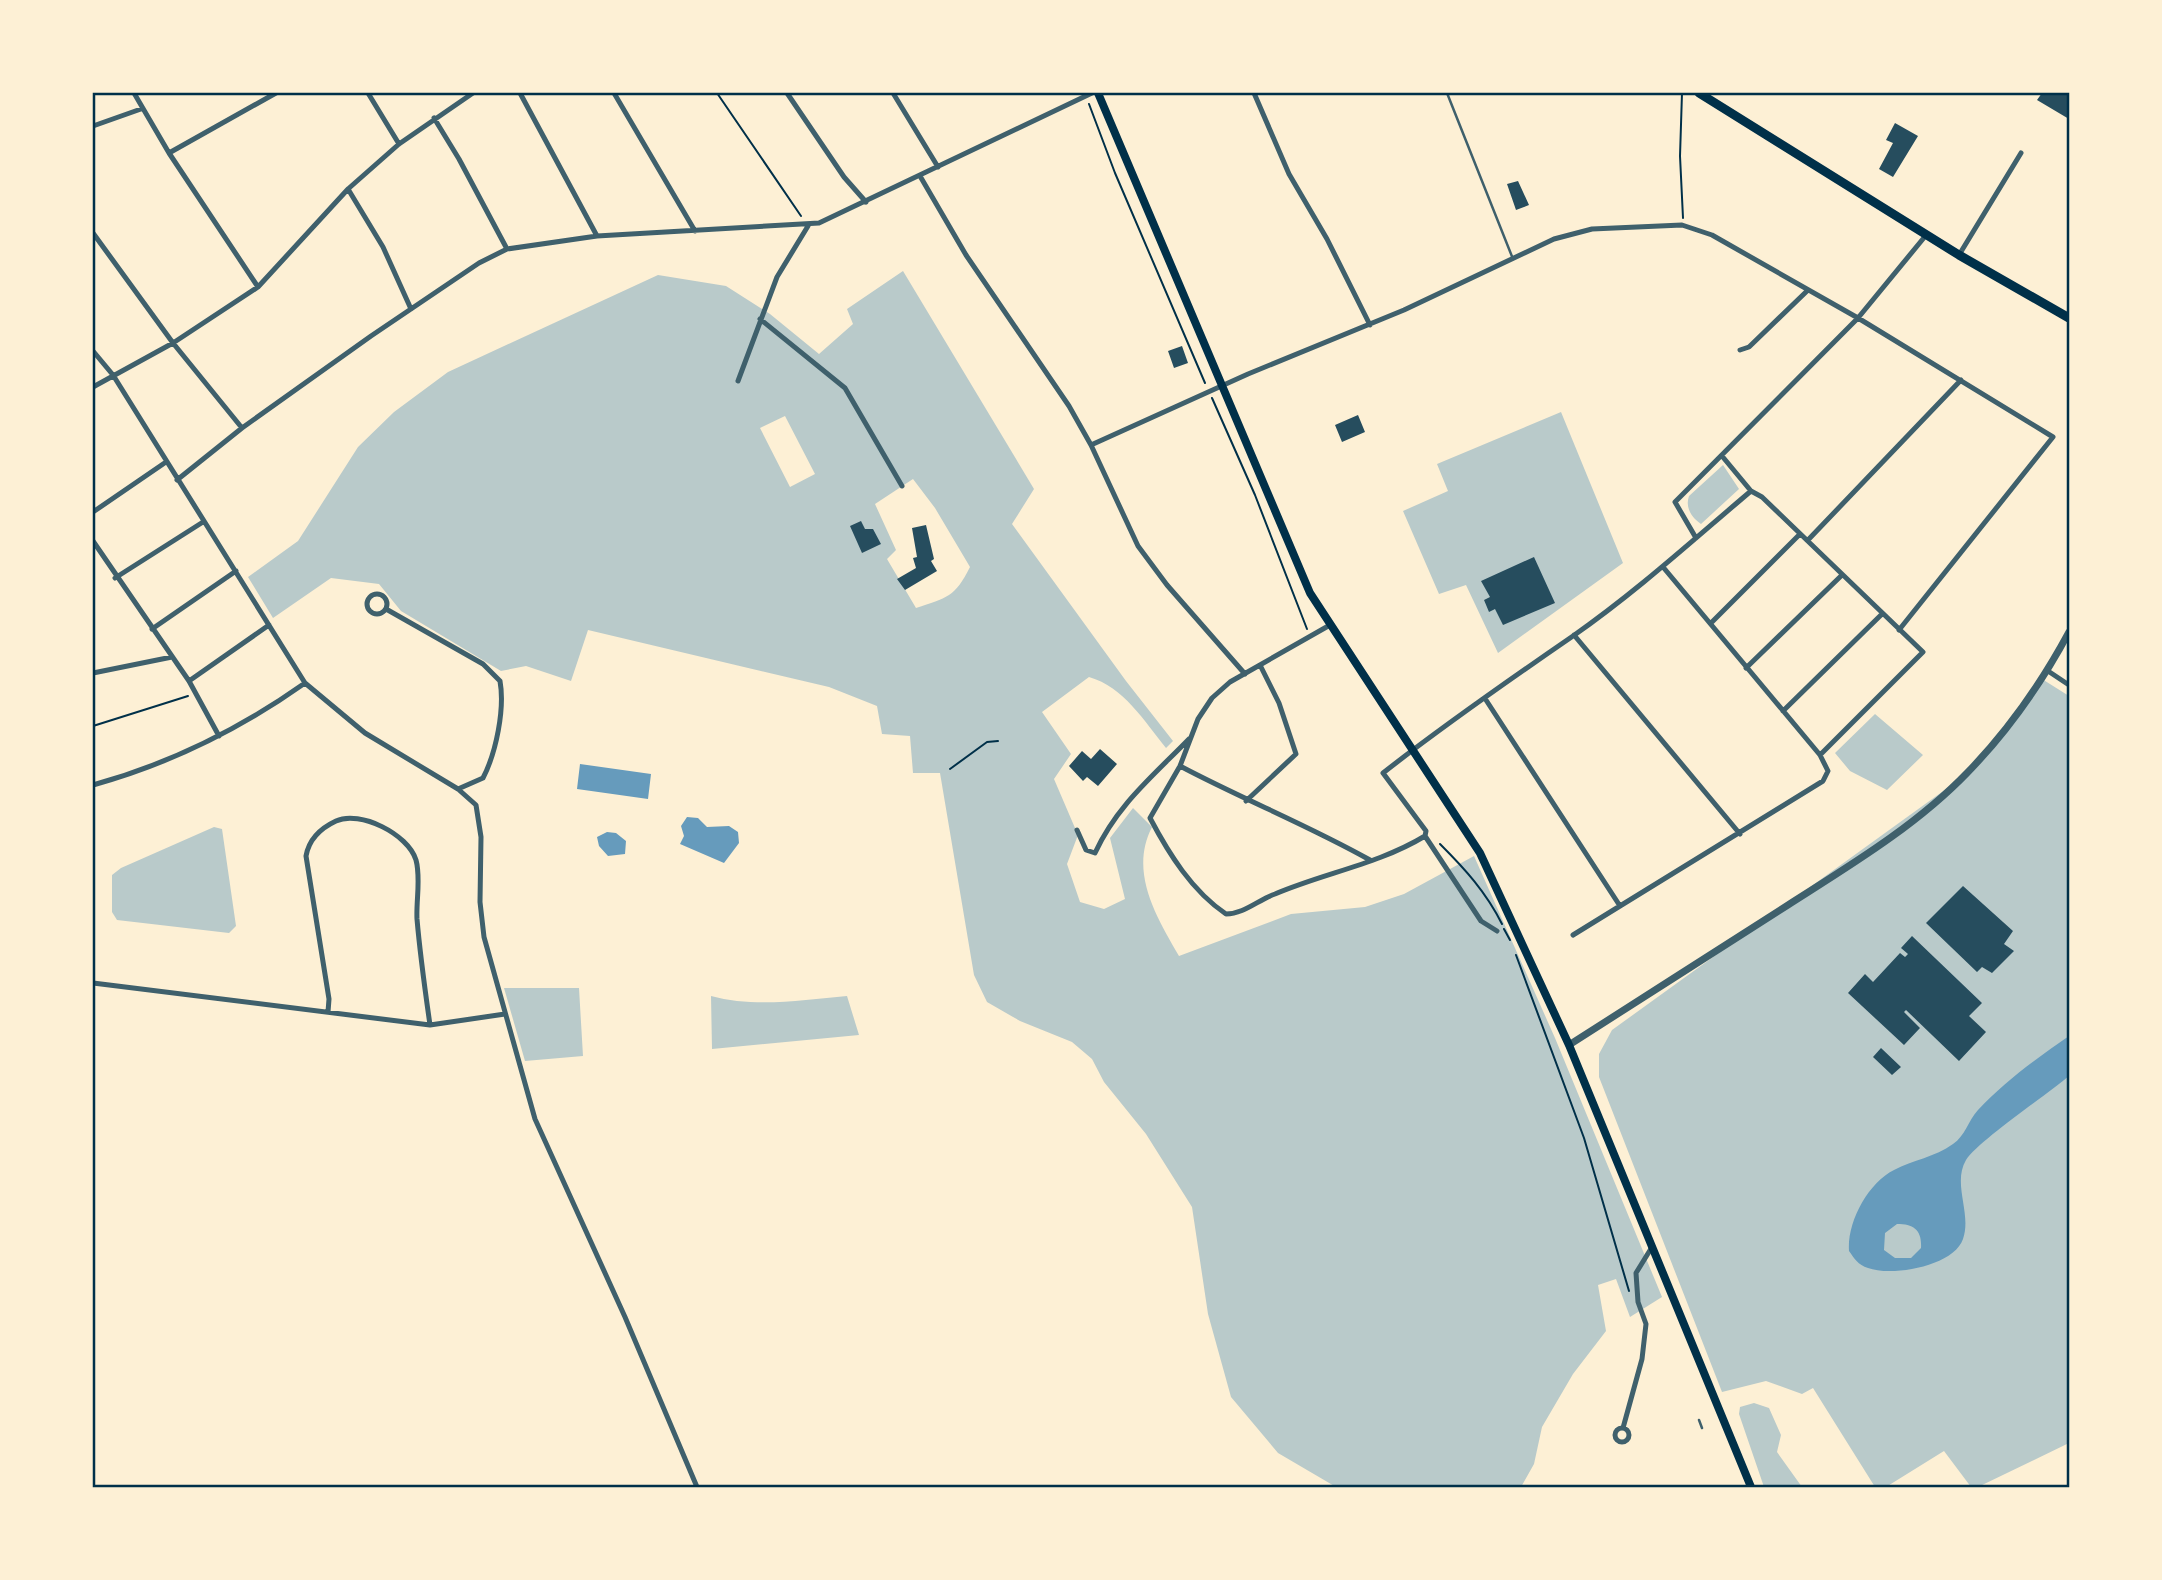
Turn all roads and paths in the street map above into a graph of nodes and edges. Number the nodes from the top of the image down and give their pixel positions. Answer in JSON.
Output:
{"nodes":[{"id":1,"x":134,"y":93,"type":"edge"},
{"id":2,"x":276,"y":93,"type":"edge"},
{"id":3,"x":368,"y":93,"type":"edge"},
{"id":4,"x":473,"y":93,"type":"edge"},
{"id":5,"x":520,"y":93,"type":"edge"},
{"id":6,"x":614,"y":93,"type":"edge"},
{"id":7,"x":717,"y":93,"type":"edge"},
{"id":8,"x":787,"y":93,"type":"edge"},
{"id":9,"x":893,"y":93,"type":"edge"},
{"id":10,"x":1097,"y":93,"type":"edge"},
{"id":11,"x":1254,"y":93,"type":"edge"},
{"id":12,"x":1447,"y":93,"type":"edge"},
{"id":13,"x":1682,"y":93,"type":"edge"},
{"id":14,"x":1699,"y":93,"type":"edge"},
{"id":15,"x":1089,"y":95,"type":"edge"},
{"id":16,"x":141,"y":108,"type":"junction"},
{"id":17,"x":434,"y":118,"type":"junction"},
{"id":18,"x":93,"y":126,"type":"edge"},
{"id":19,"x":399,"y":144,"type":"junction"},
{"id":20,"x":169,"y":153,"type":"junction"},
{"id":21,"x":2021,"y":153,"type":"dead end"},
{"id":22,"x":938,"y":167,"type":"junction"},
{"id":23,"x":920,"y":176,"type":"junction"},
{"id":24,"x":348,"y":189,"type":"junction"},
{"id":25,"x":866,"y":202,"type":"junction"},
{"id":26,"x":1684,"y":225,"type":"junction"},
{"id":27,"x":808,"y":226,"type":"junction"},
{"id":28,"x":695,"y":231,"type":"junction"},
{"id":29,"x":93,"y":233,"type":"edge"},
{"id":30,"x":1927,"y":234,"type":"junction"},
{"id":31,"x":597,"y":236,"type":"junction"},
{"id":32,"x":507,"y":249,"type":"junction"},
{"id":33,"x":1959,"y":255,"type":"junction"},
{"id":34,"x":1513,"y":258,"type":"junction"},
{"id":35,"x":258,"y":287,"type":"junction"},
{"id":36,"x":1807,"y":290,"type":"junction"},
{"id":37,"x":411,"y":309,"type":"junction"},
{"id":38,"x":1858,"y":318,"type":"junction"},
{"id":39,"x":2069,"y":318,"type":"edge"},
{"id":40,"x":760,"y":319,"type":"junction"},
{"id":41,"x":1370,"y":325,"type":"junction"},
{"id":42,"x":173,"y":343,"type":"junction"},
{"id":43,"x":1740,"y":350,"type":"dead end"},
{"id":44,"x":93,"y":351,"type":"edge"},
{"id":45,"x":113,"y":375,"type":"junction"},
{"id":46,"x":1961,"y":380,"type":"junction"},
{"id":47,"x":738,"y":381,"type":"dead end"},
{"id":48,"x":1220,"y":386,"type":"junction"},
{"id":49,"x":93,"y":387,"type":"edge"},
{"id":50,"x":1209,"y":392,"type":"junction"},
{"id":51,"x":242,"y":428,"type":"junction"},
{"id":52,"x":1091,"y":445,"type":"junction"},
{"id":53,"x":1722,"y":456,"type":"junction"},
{"id":54,"x":166,"y":462,"type":"junction"},
{"id":55,"x":177,"y":480,"type":"junction"},
{"id":56,"x":902,"y":486,"type":"dead end"},
{"id":57,"x":1751,"y":491,"type":"junction"},
{"id":58,"x":93,"y":512,"type":"edge"},
{"id":59,"x":203,"y":522,"type":"junction"},
{"id":60,"x":1800,"y":534,"type":"junction"},
{"id":61,"x":1696,"y":538,"type":"junction"},
{"id":62,"x":1808,"y":540,"type":"junction"},
{"id":63,"x":93,"y":541,"type":"edge"},
{"id":64,"x":1663,"y":567,"type":"junction"},
{"id":65,"x":236,"y":572,"type":"junction"},
{"id":66,"x":1842,"y":575,"type":"junction"},
{"id":67,"x":115,"y":578,"type":"junction"},
{"id":68,"x":386,"y":609,"type":"dead end"},
{"id":69,"x":1882,"y":614,"type":"junction"},
{"id":70,"x":1711,"y":623,"type":"junction"},
{"id":71,"x":269,"y":625,"type":"junction"},
{"id":72,"x":1330,"y":625,"type":"junction"},
{"id":73,"x":152,"y":629,"type":"junction"},
{"id":74,"x":1899,"y":630,"type":"junction"},
{"id":75,"x":2069,"y":632,"type":"edge"},
{"id":76,"x":1310,"y":635,"type":"junction"},
{"id":77,"x":1574,"y":635,"type":"junction"},
{"id":78,"x":172,"y":657,"type":"junction"},
{"id":79,"x":1260,"y":665,"type":"junction"},
{"id":80,"x":1746,"y":668,"type":"junction"},
{"id":81,"x":2048,"y":671,"type":"junction"},
{"id":82,"x":93,"y":673,"type":"edge"},
{"id":83,"x":1245,"y":674,"type":"junction"},
{"id":84,"x":188,"y":681,"type":"junction"},
{"id":85,"x":304,"y":683,"type":"junction"},
{"id":86,"x":2069,"y":685,"type":"edge"},
{"id":87,"x":195,"y":693,"type":"junction"},
{"id":88,"x":1486,"y":700,"type":"junction"},
{"id":89,"x":1783,"y":711,"type":"junction"},
{"id":90,"x":93,"y":726,"type":"edge"},
{"id":91,"x":219,"y":736,"type":"junction"},
{"id":92,"x":1191,"y":737,"type":"junction"},
{"id":93,"x":998,"y":741,"type":"dead end"},
{"id":94,"x":1414,"y":747,"type":"junction"},
{"id":95,"x":1820,"y":755,"type":"junction"},
{"id":96,"x":1180,"y":766,"type":"junction"},
{"id":97,"x":950,"y":769,"type":"dead end"},
{"id":98,"x":93,"y":785,"type":"edge"},
{"id":99,"x":458,"y":789,"type":"junction"},
{"id":100,"x":1246,"y":801,"type":"junction"},
{"id":101,"x":1077,"y":830,"type":"dead end"},
{"id":102,"x":1426,"y":833,"type":"junction"},
{"id":103,"x":1740,"y":834,"type":"junction"},
{"id":104,"x":1370,"y":860,"type":"junction"},
{"id":105,"x":1620,"y":906,"type":"junction"},
{"id":106,"x":1497,"y":931,"type":"dead end"},
{"id":107,"x":1573,"y":935,"type":"dead end"},
{"id":108,"x":93,"y":983,"type":"edge"},
{"id":109,"x":328,"y":1012,"type":"junction"},
{"id":110,"x":505,"y":1014,"type":"junction"},
{"id":111,"x":430,"y":1026,"type":"junction"},
{"id":112,"x":1569,"y":1045,"type":"junction"},
{"id":113,"x":1652,"y":1247,"type":"junction"},
{"id":114,"x":1638,"y":1302,"type":"junction"},
{"id":115,"x":1699,"y":1420,"type":"dead end"},
{"id":116,"x":1623,"y":1428,"type":"dead end"},
{"id":117,"x":1702,"y":1428,"type":"dead end"},
{"id":118,"x":697,"y":1487,"type":"edge"},
{"id":119,"x":1751,"y":1487,"type":"edge"}],
"edges":[{"from":1,"to":16,"type":"street"},
{"from":2,"to":20,"type":"street"},
{"from":3,"to":19,"type":"street"},
{"from":4,"to":17,"type":"street"},
{"from":5,"to":31,"type":"street"},
{"from":6,"to":28,"type":"street"},
{"from":7,"to":27,"type":"path"},
{"from":8,"to":25,"type":"street"},
{"from":9,"to":22,"type":"street"},
{"from":10,"to":48,"type":"main road"},
{"from":11,"to":41,"type":"street"},
{"from":12,"to":34,"type":"lane"},
{"from":13,"to":26,"type":"path"},
{"from":14,"to":30,"type":"main road"},
{"from":15,"to":22,"type":"street"},
{"from":15,"to":50,"type":"path"},
{"from":16,"to":18,"type":"street"},
{"from":16,"to":20,"type":"street"},
{"from":17,"to":19,"type":"street"},
{"from":17,"to":32,"type":"street"},
{"from":19,"to":24,"type":"street"},
{"from":20,"to":35,"type":"street"},
{"from":21,"to":33,"type":"street"},
{"from":22,"to":23,"type":"street"},
{"from":23,"to":25,"type":"street"},
{"from":23,"to":52,"type":"street"},
{"from":24,"to":35,"type":"street"},
{"from":24,"to":37,"type":"street"},
{"from":25,"to":27,"type":"street"},
{"from":26,"to":34,"type":"street"},
{"from":26,"to":36,"type":"street"},
{"from":27,"to":28,"type":"street"},
{"from":27,"to":40,"type":"street"},
{"from":28,"to":31,"type":"street"},
{"from":29,"to":42,"type":"street"},
{"from":30,"to":33,"type":"main road"},
{"from":30,"to":38,"type":"street"},
{"from":31,"to":32,"type":"street"},
{"from":32,"to":37,"type":"street"},
{"from":33,"to":39,"type":"main road"},
{"from":34,"to":41,"type":"street"},
{"from":35,"to":42,"type":"street"},
{"from":36,"to":38,"type":"street"},
{"from":36,"to":43,"type":"street"},
{"from":37,"to":51,"type":"street"},
{"from":38,"to":46,"type":"street"},
{"from":38,"to":53,"type":"street"},
{"from":40,"to":47,"type":"street"},
{"from":40,"to":56,"type":"street"},
{"from":41,"to":48,"type":"street"},
{"from":42,"to":45,"type":"street"},
{"from":42,"to":51,"type":"street"},
{"from":44,"to":45,"type":"street"},
{"from":45,"to":49,"type":"street"},
{"from":45,"to":54,"type":"street"},
{"from":46,"to":62,"type":"street"},
{"from":46,"to":74,"type":"street"},
{"from":48,"to":50,"type":"street"},
{"from":48,"to":72,"type":"main road"},
{"from":50,"to":52,"type":"street"},
{"from":50,"to":76,"type":"path"},
{"from":51,"to":55,"type":"street"},
{"from":52,"to":83,"type":"street"},
{"from":53,"to":57,"type":"street"},
{"from":53,"to":61,"type":"street"},
{"from":54,"to":55,"type":"street"},
{"from":54,"to":58,"type":"street"},
{"from":55,"to":59,"type":"street"},
{"from":57,"to":60,"type":"street"},
{"from":57,"to":61,"type":"street"},
{"from":59,"to":65,"type":"street"},
{"from":59,"to":67,"type":"street"},
{"from":60,"to":62,"type":"street"},
{"from":60,"to":70,"type":"street"},
{"from":61,"to":64,"type":"street"},
{"from":62,"to":66,"type":"street"},
{"from":63,"to":67,"type":"street"},
{"from":64,"to":70,"type":"street"},
{"from":64,"to":77,"type":"street"},
{"from":65,"to":71,"type":"street"},
{"from":65,"to":73,"type":"street"},
{"from":66,"to":69,"type":"street"},
{"from":66,"to":80,"type":"street"},
{"from":67,"to":73,"type":"street"},
{"from":68,"to":99,"type":"street"},
{"from":69,"to":74,"type":"street"},
{"from":69,"to":89,"type":"street"},
{"from":70,"to":80,"type":"street"},
{"from":71,"to":84,"type":"street"},
{"from":71,"to":85,"type":"street"},
{"from":72,"to":76,"type":"street"},
{"from":72,"to":94,"type":"main road"},
{"from":73,"to":78,"type":"street"},
{"from":74,"to":95,"type":"street"},
{"from":75,"to":81,"type":"street"},
{"from":76,"to":79,"type":"street"},
{"from":77,"to":88,"type":"street"},
{"from":77,"to":103,"type":"street"},
{"from":78,"to":82,"type":"street"},
{"from":78,"to":84,"type":"street"},
{"from":79,"to":83,"type":"street"},
{"from":79,"to":100,"type":"street"},
{"from":80,"to":89,"type":"street"},
{"from":81,"to":86,"type":"street"},
{"from":81,"to":112,"type":"street"},
{"from":83,"to":92,"type":"street"},
{"from":84,"to":87,"type":"street"},
{"from":85,"to":91,"type":"street"},
{"from":85,"to":99,"type":"street"},
{"from":87,"to":90,"type":"path"},
{"from":87,"to":91,"type":"street"},
{"from":88,"to":94,"type":"street"},
{"from":88,"to":105,"type":"street"},
{"from":89,"to":95,"type":"street"},
{"from":91,"to":98,"type":"street"},
{"from":92,"to":96,"type":"street"},
{"from":92,"to":101,"type":"street"},
{"from":93,"to":97,"type":"path"},
{"from":94,"to":102,"type":"street"},
{"from":94,"to":112,"type":"main road"},
{"from":95,"to":103,"type":"street"},
{"from":96,"to":100,"type":"street"},
{"from":96,"to":104,"type":"street"},
{"from":99,"to":110,"type":"street"},
{"from":100,"to":104,"type":"street"},
{"from":102,"to":104,"type":"street"},
{"from":102,"to":106,"type":"street"},
{"from":102,"to":114,"type":"path"},
{"from":103,"to":105,"type":"street"},
{"from":105,"to":107,"type":"street"},
{"from":108,"to":109,"type":"street"},
{"from":109,"to":111,"type":"street"},
{"from":109,"to":111,"type":"street"},
{"from":110,"to":111,"type":"street"},
{"from":110,"to":118,"type":"street"},
{"from":112,"to":113,"type":"main road"},
{"from":113,"to":114,"type":"street"},
{"from":113,"to":119,"type":"main road"},
{"from":114,"to":116,"type":"street"},
{"from":115,"to":117,"type":"lane"}]}
